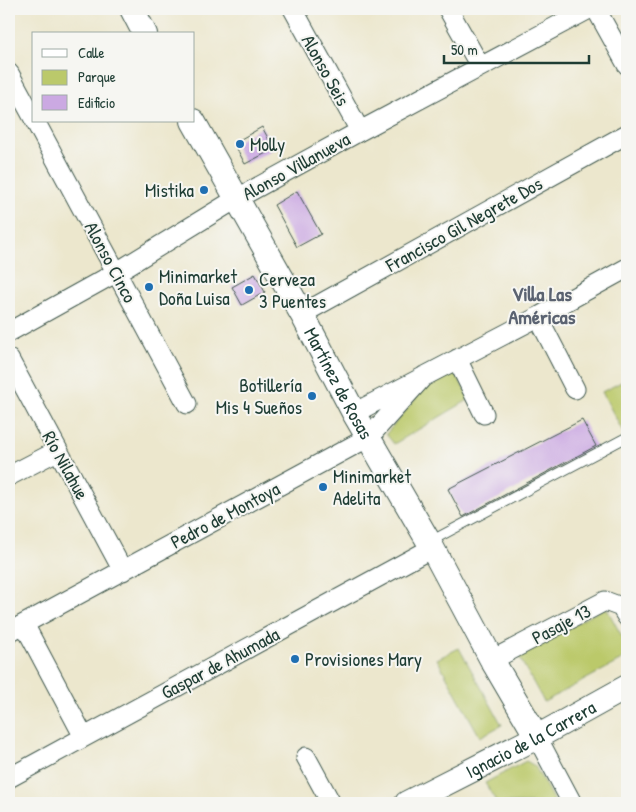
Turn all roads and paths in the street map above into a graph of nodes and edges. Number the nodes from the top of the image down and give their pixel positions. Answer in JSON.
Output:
{"nodes":[{"id":1,"x":132,"y":9,"type":"edge"},
{"id":2,"x":292,"y":9,"type":"edge"},
{"id":3,"x":448,"y":9,"type":"edge"},
{"id":4,"x":589,"y":9,"type":"edge"},
{"id":5,"x":596,"y":9,"type":"edge"},
{"id":6,"x":144,"y":32,"type":"edge"},
{"id":7,"x":627,"y":65,"type":"edge"},
{"id":8,"x":480,"y":66,"type":"junction"},
{"id":9,"x":9,"y":74,"type":"edge"},
{"id":10,"x":32,"y":116,"type":"edge"},
{"id":11,"x":35,"y":122,"type":"edge"},
{"id":12,"x":194,"y":122,"type":"edge"},
{"id":13,"x":360,"y":130,"type":"junction"},
{"id":14,"x":627,"y":134,"type":"edge"},
{"id":15,"x":236,"y":199,"type":"junction"},
{"id":16,"x":117,"y":272,"type":"junction"},
{"id":17,"x":626,"y":273,"type":"edge"},
{"id":18,"x":302,"y":314,"type":"junction"},
{"id":19,"x":538,"y":317,"type":"junction"},
{"id":20,"x":9,"y":332,"type":"edge"},
{"id":21,"x":9,"y":359,"type":"edge"},
{"id":22,"x":457,"y":359,"type":"junction"},
{"id":23,"x":424,"y":376,"type":"junction"},
{"id":24,"x":575,"y":389,"type":"dead end"},
{"id":25,"x":187,"y":404,"type":"dead end"},
{"id":26,"x":354,"y":413,"type":"junction"},
{"id":27,"x":484,"y":414,"type":"dead end"},
{"id":28,"x":627,"y":437,"type":"edge"},
{"id":29,"x":369,"y":438,"type":"junction"},
{"id":30,"x":57,"y":450,"type":"junction"},
{"id":31,"x":9,"y":476,"type":"edge"},
{"id":32,"x":431,"y":545,"type":"junction"},
{"id":33,"x":123,"y":571,"type":"junction"},
{"id":34,"x":627,"y":616,"type":"edge"},
{"id":35,"x":16,"y":628,"type":"edge"},
{"id":36,"x":492,"y":660,"type":"junction"},
{"id":37,"x":627,"y":687,"type":"edge"},
{"id":38,"x":84,"y":737,"type":"junction"},
{"id":39,"x":537,"y":737,"type":"junction"},
{"id":40,"x":306,"y":758,"type":"dead end"},
{"id":41,"x":9,"y":778,"type":"edge"},
{"id":42,"x":331,"y":803,"type":"edge"},
{"id":43,"x":407,"y":803,"type":"edge"},
{"id":44,"x":572,"y":803,"type":"edge"}],
"edges":[{"from":1,"to":6,"type":"street"},
{"from":2,"to":13,"type":"street","name":"Alonso Seis"},
{"from":3,"to":8,"type":"street"},
{"from":4,"to":8,"type":"street","name":"Alonso Villanueva"},
{"from":5,"to":7,"type":"street"},
{"from":8,"to":13,"type":"street","name":"Alonso Villanueva"},
{"from":9,"to":10,"type":"street","name":"Alonso Cinco"},
{"from":11,"to":16,"type":"street","name":"Alonso Cinco"},
{"from":12,"to":15,"type":"street","name":"Martínez de Rosas"},
{"from":13,"to":15,"type":"street","name":"Alonso Villanueva"},
{"from":14,"to":18,"type":"street","name":"Francisco Gil Negrete Dos"},
{"from":15,"to":16,"type":"street","name":"Alonso Villanueva"},
{"from":15,"to":18,"type":"street","name":"Martínez de Rosas"},
{"from":16,"to":20,"type":"street","name":"Alonso Villanueva"},
{"from":16,"to":25,"type":"street","name":"Alonso Cinco"},
{"from":17,"to":19,"type":"street","name":"Pedro de Montoya"},
{"from":18,"to":26,"type":"street","name":"Martínez de Rosas"},
{"from":19,"to":22,"type":"street","name":"Pedro de Montoya"},
{"from":19,"to":24,"type":"street"},
{"from":21,"to":30,"type":"street","name":"Río Nilahue"},
{"from":22,"to":23,"type":"street","name":"Pedro de Montoya"},
{"from":22,"to":27,"type":"street"},
{"from":23,"to":26,"type":"street","name":"Pedro de Montoya"},
{"from":23,"to":29,"type":"street","name":"Pedro de Montoya"},
{"from":26,"to":29,"type":"street","name":"Martínez de Rosas"},
{"from":28,"to":32,"type":"lane"},
{"from":29,"to":32,"type":"street","name":"Martínez de Rosas"},
{"from":29,"to":33,"type":"street","name":"Pedro de Montoya"},
{"from":30,"to":31,"type":"street"},
{"from":30,"to":33,"type":"street","name":"Río Nilahue"},
{"from":32,"to":36,"type":"street","name":"Martínez de Rosas"},
{"from":32,"to":38,"type":"street","name":"Gaspar de Ahumada"},
{"from":33,"to":35,"type":"street","name":"Pedro de Montoya"},
{"from":34,"to":36,"type":"street","name":"Pasaje 13"},
{"from":35,"to":38,"type":"street"},
{"from":36,"to":39,"type":"street","name":"Martínez de Rosas"},
{"from":37,"to":39,"type":"street","name":"Ignacio de la Carrera"},
{"from":38,"to":41,"type":"street","name":"Gaspar de Ahumada"},
{"from":39,"to":43,"type":"street","name":"Ignacio de la Carrera"},
{"from":39,"to":44,"type":"street","name":"Martínez de Rosas"},
{"from":40,"to":42,"type":"street"}]}
